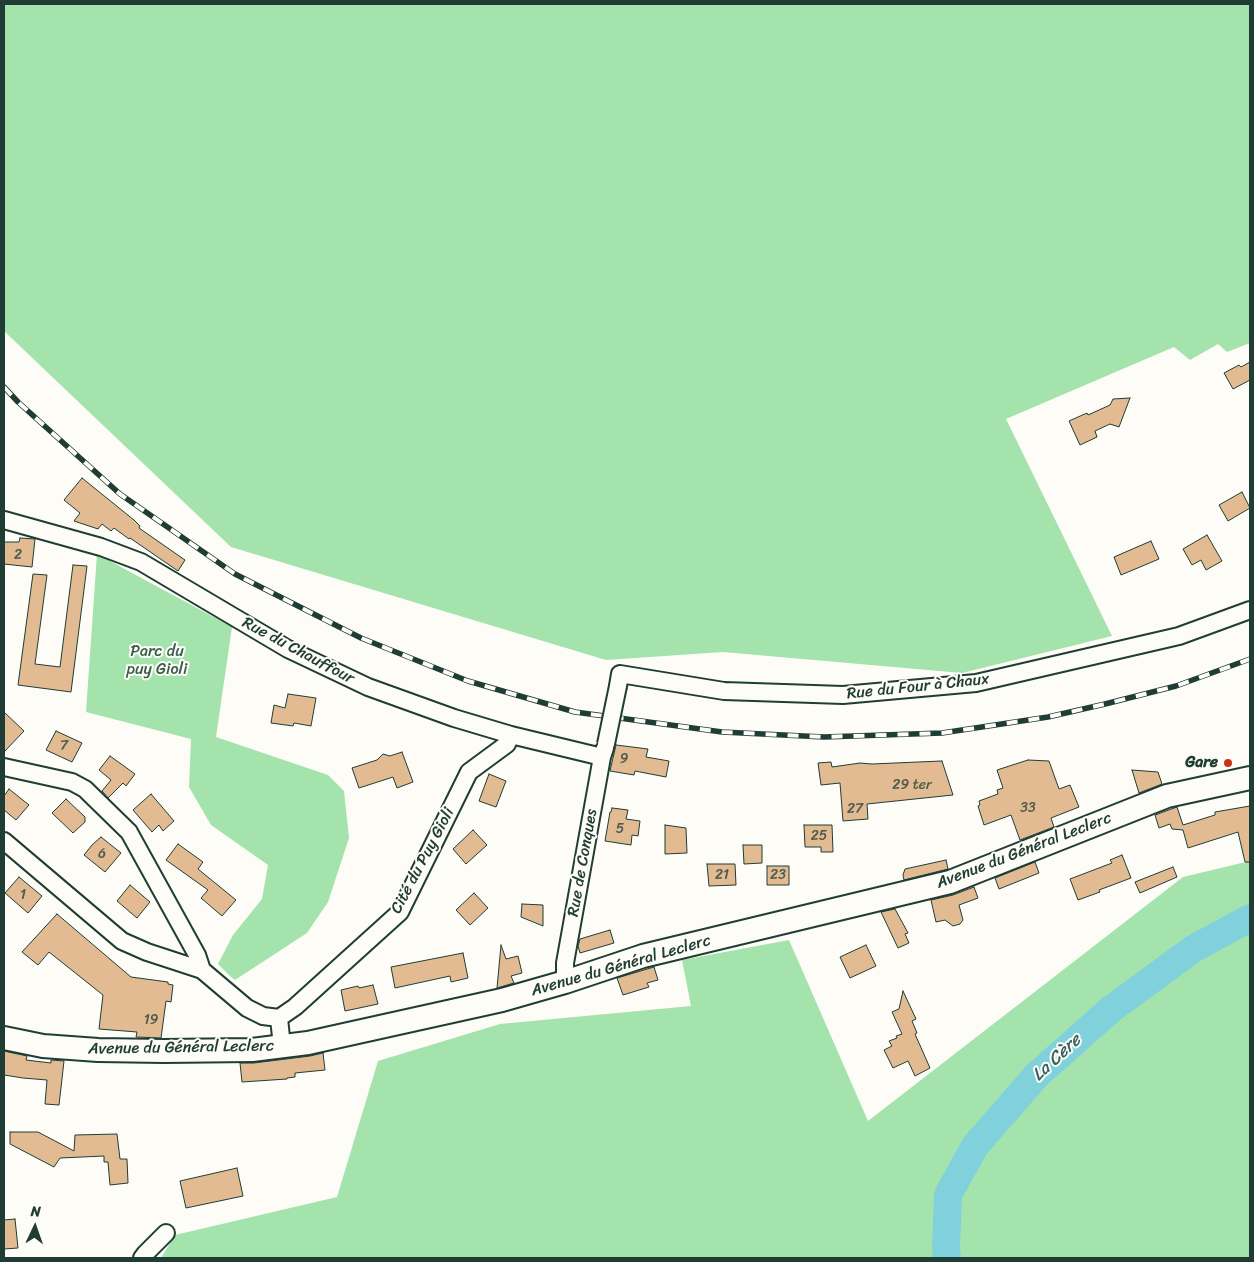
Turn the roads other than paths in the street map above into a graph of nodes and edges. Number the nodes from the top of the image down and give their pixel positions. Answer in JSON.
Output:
{"nodes":[{"id":1,"x":4,"y":520,"type":"edge"},
{"id":2,"x":1250,"y":610,"type":"edge"},
{"id":3,"x":618,"y":686,"type":"joint"},
{"id":4,"x":511,"y":735,"type":"junction"},
{"id":5,"x":604,"y":751,"type":"junction"},
{"id":6,"x":4,"y":767,"type":"edge"},
{"id":7,"x":1250,"y":778,"type":"edge"},
{"id":8,"x":4,"y":841,"type":"edge"},
{"id":9,"x":202,"y":970,"type":"junction"},
{"id":10,"x":565,"y":982,"type":"junction"},
{"id":11,"x":279,"y":1018,"type":"junction"},
{"id":12,"x":4,"y":1038,"type":"edge"},
{"id":13,"x":282,"y":1047,"type":"junction"},
{"id":14,"x":166,"y":1234,"type":"dead end"},
{"id":15,"x":142,"y":1258,"type":"edge"}],
"edges":[{"from":1,"to":4,"type":"street","name":"Rue du Chauffour"},
{"from":2,"to":3,"type":"street","name":"Rue du Four à Chaux"},
{"from":3,"to":5,"type":"street","name":"Rue de Conques","bridge":true},
{"from":4,"to":5,"type":"street","name":"Rue du Chauffour"},
{"from":4,"to":11,"type":"street","name":"Cité du Puy Gioli"},
{"from":5,"to":10,"type":"street","name":"Rue de Conques"},
{"from":6,"to":9,"type":"street"},
{"from":7,"to":10,"type":"street","name":"Avenue du Général Leclerc"},
{"from":8,"to":9,"type":"street"},
{"from":9,"to":11,"type":"street"},
{"from":10,"to":13,"type":"street","name":"Avenue du Général Leclerc"},
{"from":11,"to":13,"type":"street"},
{"from":12,"to":13,"type":"street","name":"Avenue du Général Leclerc"},
{"from":14,"to":15,"type":"street"}]}
